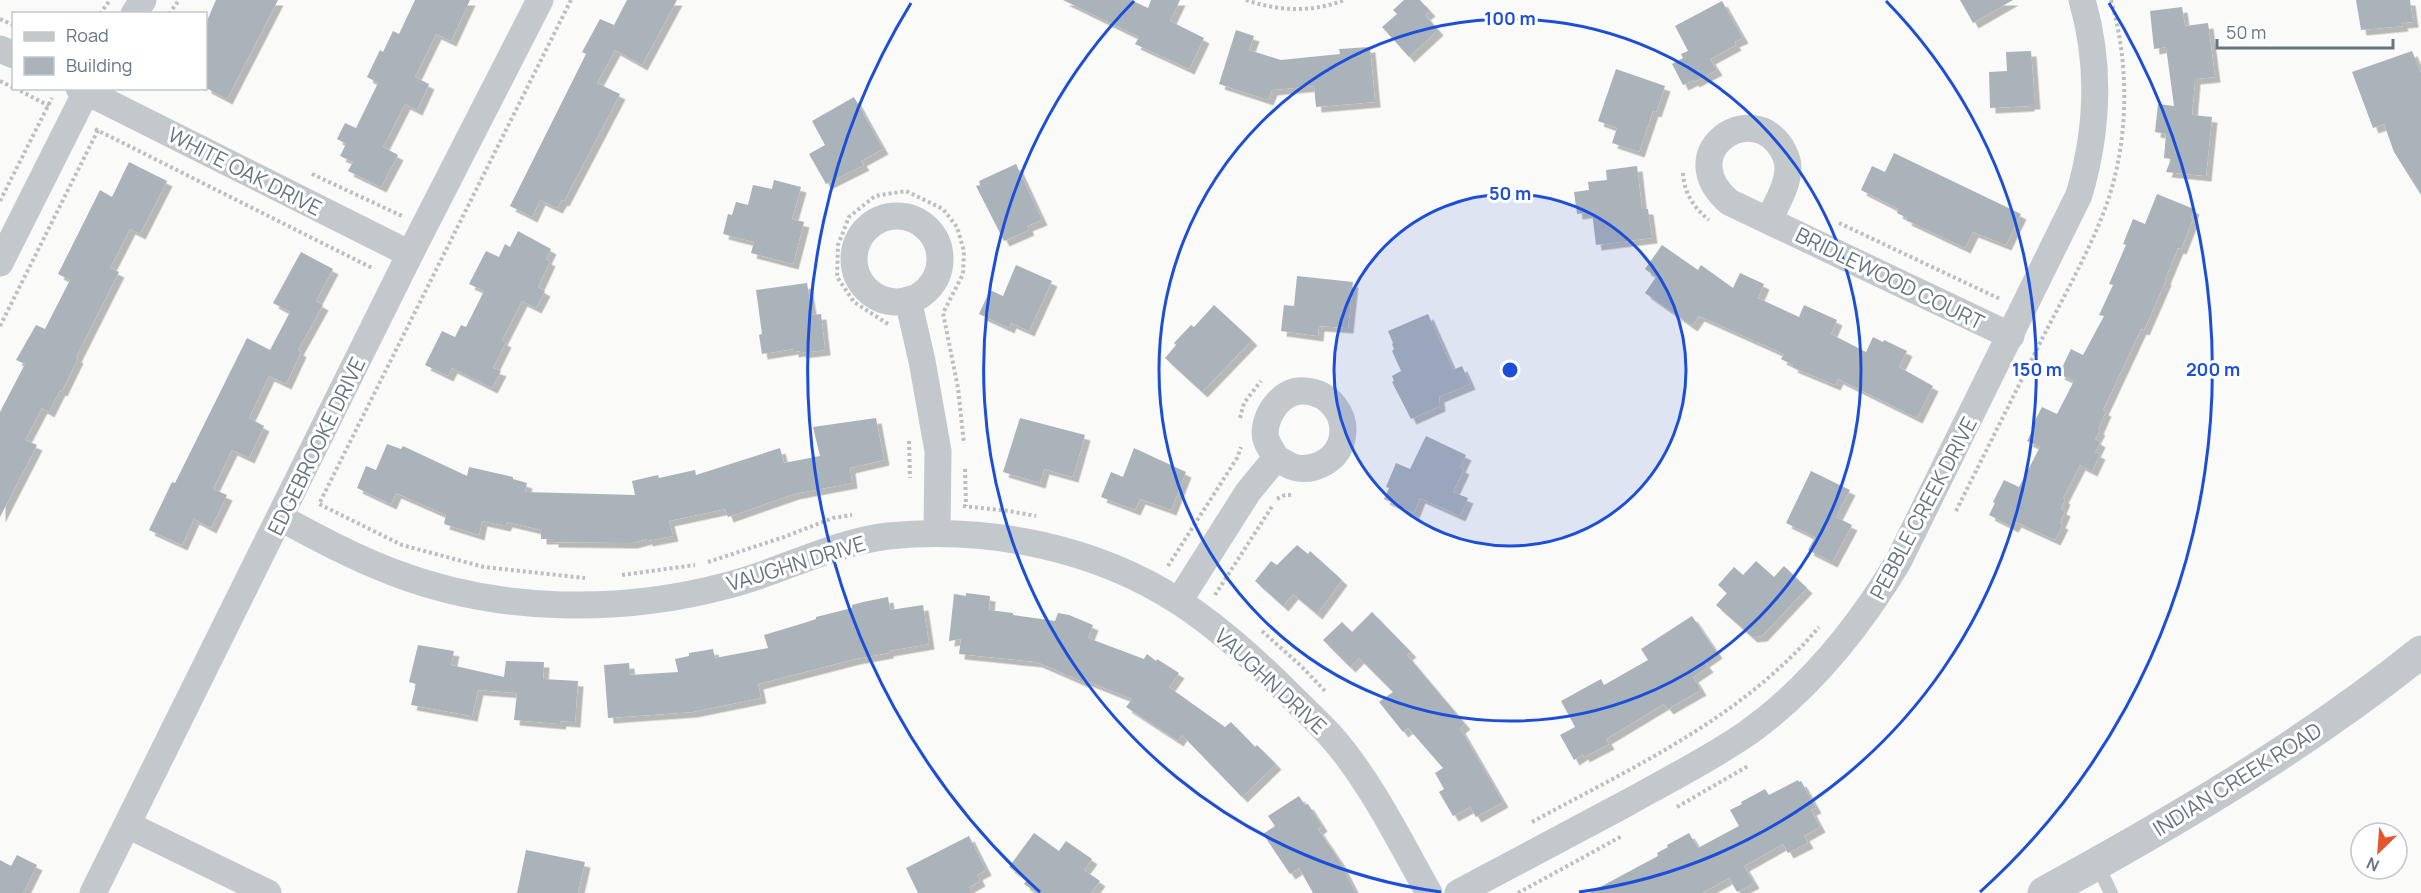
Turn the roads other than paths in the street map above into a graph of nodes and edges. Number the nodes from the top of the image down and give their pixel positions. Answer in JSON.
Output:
{"nodes":[{"id":1,"x":540,"y":0,"type":"edge"},
{"id":2,"x":2082,"y":0,"type":"edge"},
{"id":3,"x":84,"y":90,"type":"edge"},
{"id":4,"x":1770,"y":220,"type":"dead end"},
{"id":5,"x":410,"y":254,"type":"junction"},
{"id":6,"x":0,"y":263,"type":"edge"},
{"id":7,"x":908,"y":300,"type":"dead end"},
{"id":8,"x":2011,"y":336,"type":"junction"},
{"id":9,"x":1276,"y":458,"type":"dead end"},
{"id":10,"x":281,"y":518,"type":"junction"},
{"id":11,"x":938,"y":532,"type":"junction"},
{"id":12,"x":1179,"y":602,"type":"junction"},
{"id":13,"x":2421,"y":652,"type":"edge"},
{"id":14,"x":128,"y":825,"type":"junction"},
{"id":15,"x":2097,"y":864,"type":"junction"},
{"id":16,"x":93,"y":893,"type":"edge"},
{"id":17,"x":268,"y":893,"type":"edge"},
{"id":18,"x":1429,"y":893,"type":"edge"},
{"id":19,"x":1458,"y":893,"type":"edge"},
{"id":20,"x":2044,"y":893,"type":"edge"},
{"id":21,"x":2111,"y":893,"type":"edge"}],
"edges":[{"from":1,"to":5,"type":"street","name":"EDGEBROOKE DRIVE"},
{"from":2,"to":8,"type":"street","name":"PEBBLE CREEK DRIVE"},
{"from":3,"to":5,"type":"street","name":"WHITE OAK DRIVE"},
{"from":3,"to":6,"type":"street"},
{"from":4,"to":8,"type":"street","name":"BRIDLEWOOD COURT"},
{"from":5,"to":10,"type":"street","name":"EDGEBROOKE DRIVE"},
{"from":7,"to":11,"type":"street"},
{"from":8,"to":19,"type":"street","name":"PEBBLE CREEK DRIVE"},
{"from":9,"to":12,"type":"street"},
{"from":10,"to":11,"type":"street","name":"VAUGHN DRIVE"},
{"from":10,"to":14,"type":"street","name":"EDGEBROOKE DRIVE"},
{"from":11,"to":12,"type":"street","name":"VAUGHN DRIVE"},
{"from":12,"to":18,"type":"street","name":"VAUGHN DRIVE"},
{"from":13,"to":15,"type":"street","name":"INDIAN CREEK ROAD"},
{"from":14,"to":16,"type":"street","name":"EDGEBROOKE DRIVE"},
{"from":14,"to":17,"type":"street"},
{"from":15,"to":20,"type":"street","name":"INDIAN CREEK ROAD"},
{"from":15,"to":21,"type":"lane"}]}
